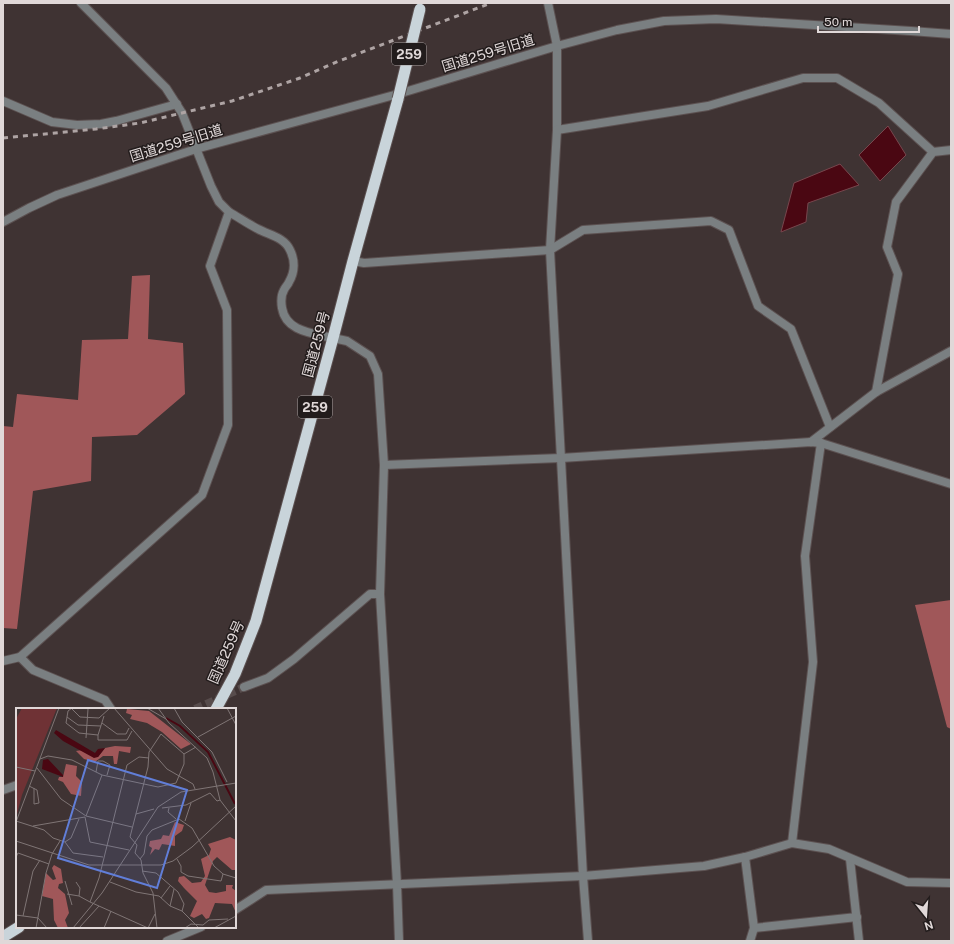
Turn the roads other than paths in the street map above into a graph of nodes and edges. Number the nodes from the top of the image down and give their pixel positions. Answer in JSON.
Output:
{"nodes":[{"id":1,"x":81,"y":3,"type":"edge"},
{"id":2,"x":548,"y":3,"type":"edge"},
{"id":3,"x":421,"y":6,"type":"edge"},
{"id":4,"x":951,"y":34,"type":"edge"},
{"id":5,"x":557,"y":46,"type":"junction"},
{"id":6,"x":3,"y":101,"type":"edge"},
{"id":7,"x":177,"y":104,"type":"junction"},
{"id":8,"x":557,"y":130,"type":"junction"},
{"id":9,"x":196,"y":149,"type":"junction"},
{"id":10,"x":951,"y":150,"type":"edge"},
{"id":11,"x":933,"y":152,"type":"junction"},
{"id":12,"x":229,"y":212,"type":"junction"},
{"id":13,"x":3,"y":222,"type":"edge"},
{"id":14,"x":550,"y":250,"type":"junction"},
{"id":15,"x":353,"y":261,"type":"junction"},
{"id":16,"x":333,"y":338,"type":"junction"},
{"id":17,"x":951,"y":351,"type":"edge"},
{"id":18,"x":876,"y":392,"type":"junction"},
{"id":19,"x":830,"y":427,"type":"junction"},
{"id":20,"x":811,"y":442,"type":"junction"},
{"id":21,"x":821,"y":443,"type":"junction"},
{"id":22,"x":561,"y":458,"type":"junction"},
{"id":23,"x":384,"y":466,"type":"junction"},
{"id":24,"x":951,"y":484,"type":"edge"},
{"id":25,"x":380,"y":594,"type":"junction"},
{"id":26,"x":20,"y":657,"type":"junction"},
{"id":27,"x":3,"y":661,"type":"edge"},
{"id":28,"x":244,"y":687,"type":"tunnel mouth"},
{"id":29,"x":110,"y":708,"type":"edge"},
{"id":30,"x":217,"y":708,"type":"edge"},
{"id":31,"x":16,"y":785,"type":"edge"},
{"id":32,"x":3,"y":790,"type":"edge"},
{"id":33,"x":792,"y":843,"type":"junction"},
{"id":34,"x":745,"y":857,"type":"junction"},
{"id":35,"x":850,"y":859,"type":"junction"},
{"id":36,"x":583,"y":876,"type":"junction"},
{"id":37,"x":951,"y":883,"type":"edge"},
{"id":38,"x":397,"y":884,"type":"junction"},
{"id":39,"x":236,"y":909,"type":"edge"},
{"id":40,"x":856,"y":918,"type":"junction"},
{"id":41,"x":17,"y":928,"type":"edge"},
{"id":42,"x":199,"y":928,"type":"edge"},
{"id":43,"x":754,"y":928,"type":"junction"},
{"id":44,"x":3,"y":937,"type":"edge"},
{"id":45,"x":167,"y":941,"type":"edge"},
{"id":46,"x":399,"y":941,"type":"edge"},
{"id":47,"x":588,"y":941,"type":"edge"},
{"id":48,"x":750,"y":941,"type":"edge"},
{"id":49,"x":859,"y":941,"type":"edge"}],
"edges":[{"from":1,"to":7,"type":"street"},
{"from":2,"to":5,"type":"street"},
{"from":3,"to":15,"type":"highway","name":"国道259号","number":"259","bridge":true},
{"from":4,"to":5,"type":"street","name":"国道259号旧道"},
{"from":5,"to":8,"type":"street"},
{"from":5,"to":9,"type":"street","name":"国道259号旧道"},
{"from":6,"to":7,"type":"street"},
{"from":7,"to":9,"type":"street"},
{"from":8,"to":11,"type":"street"},
{"from":8,"to":14,"type":"street"},
{"from":9,"to":12,"type":"street"},
{"from":9,"to":13,"type":"street","name":"国道259号旧道"},
{"from":10,"to":11,"type":"street"},
{"from":11,"to":18,"type":"street"},
{"from":12,"to":16,"type":"street"},
{"from":12,"to":26,"type":"street"},
{"from":14,"to":15,"type":"street"},
{"from":14,"to":19,"type":"street"},
{"from":14,"to":22,"type":"street"},
{"from":15,"to":16,"type":"highway","name":"国道259号","number":"259"},
{"from":16,"to":23,"type":"street"},
{"from":16,"to":30,"type":"highway","name":"国道259号","number":"259"},
{"from":17,"to":18,"type":"street"},
{"from":18,"to":19,"type":"street"},
{"from":19,"to":20,"type":"street"},
{"from":20,"to":21,"type":"street"},
{"from":20,"to":22,"type":"street"},
{"from":21,"to":24,"type":"street"},
{"from":21,"to":33,"type":"street"},
{"from":22,"to":23,"type":"street"},
{"from":22,"to":36,"type":"street"},
{"from":23,"to":25,"type":"street"},
{"from":25,"to":28,"type":"street"},
{"from":25,"to":38,"type":"street"},
{"from":26,"to":27,"type":"street"},
{"from":26,"to":29,"type":"street"},
{"from":31,"to":32,"type":"street"},
{"from":33,"to":34,"type":"street"},
{"from":33,"to":35,"type":"street"},
{"from":34,"to":36,"type":"street"},
{"from":34,"to":43,"type":"street"},
{"from":35,"to":37,"type":"street"},
{"from":35,"to":40,"type":"street"},
{"from":36,"to":38,"type":"street"},
{"from":36,"to":47,"type":"street"},
{"from":38,"to":39,"type":"street"},
{"from":38,"to":46,"type":"street"},
{"from":40,"to":43,"type":"street"},
{"from":40,"to":49,"type":"street"},
{"from":41,"to":44,"type":"highway"},
{"from":42,"to":45,"type":"street"},
{"from":43,"to":48,"type":"street"}]}
